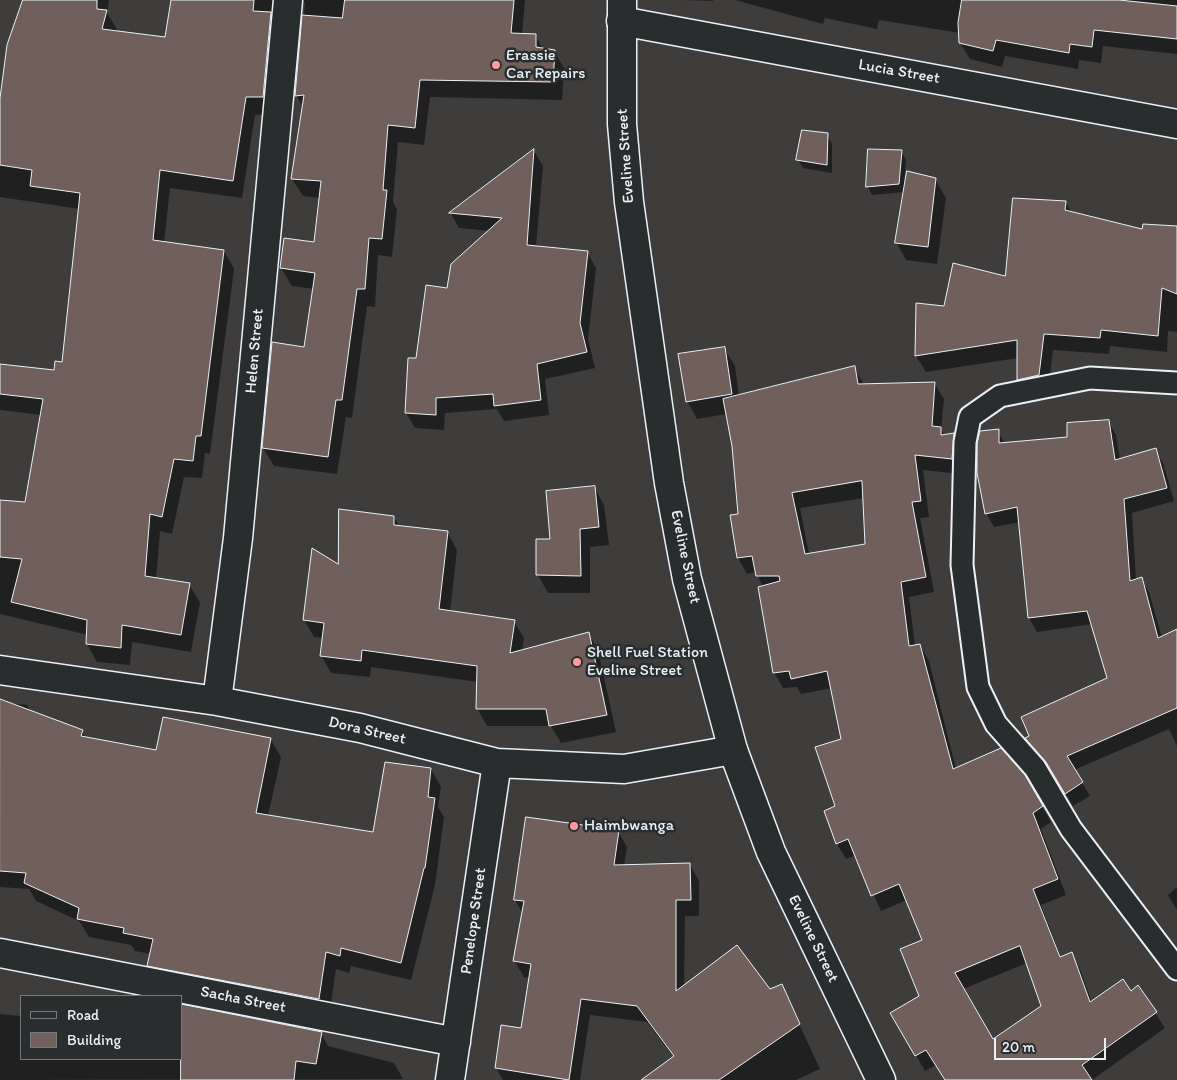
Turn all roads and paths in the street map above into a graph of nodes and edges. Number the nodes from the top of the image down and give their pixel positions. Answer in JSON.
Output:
{"nodes":[{"id":1,"x":288,"y":0,"type":"edge"},
{"id":2,"x":622,"y":10,"type":"edge"},
{"id":3,"x":1177,"y":124,"type":"edge"},
{"id":4,"x":1177,"y":383,"type":"edge"},
{"id":5,"x":0,"y":670,"type":"edge"},
{"id":6,"x":218,"y":701,"type":"junction"},
{"id":7,"x":733,"y":750,"type":"junction"},
{"id":8,"x":497,"y":763,"type":"junction"},
{"id":9,"x":0,"y":953,"type":"edge"},
{"id":10,"x":1177,"y":968,"type":"edge"},
{"id":11,"x":456,"y":1042,"type":"junction"},
{"id":12,"x":450,"y":1080,"type":"edge"},
{"id":13,"x":881,"y":1080,"type":"edge"}],
"edges":[{"from":1,"to":6,"type":"street","name":"Helen Street"},
{"from":2,"to":3,"type":"street","name":"Lucia Street"},
{"from":2,"to":7,"type":"street","name":"Eveline Street"},
{"from":4,"to":10,"type":"lane"},
{"from":5,"to":6,"type":"street","name":"Dora Street"},
{"from":6,"to":8,"type":"street","name":"Dora Street"},
{"from":7,"to":8,"type":"street","name":"Dora Street"},
{"from":7,"to":13,"type":"street","name":"Eveline Street"},
{"from":8,"to":11,"type":"street","name":"Penelope Street"},
{"from":9,"to":11,"type":"street","name":"Sacha Street"},
{"from":11,"to":12,"type":"street","name":"Penelope Street"}]}
